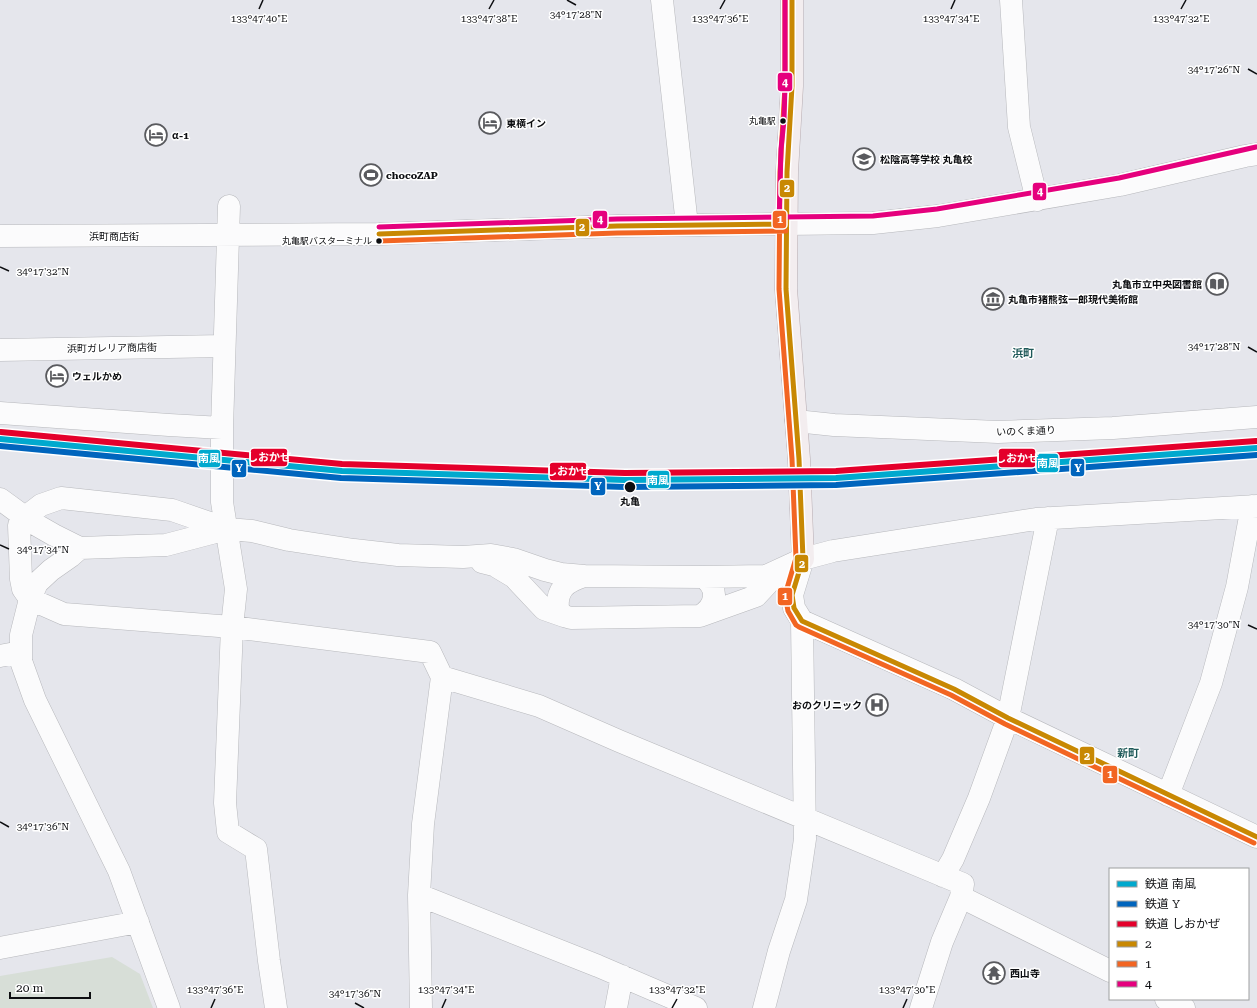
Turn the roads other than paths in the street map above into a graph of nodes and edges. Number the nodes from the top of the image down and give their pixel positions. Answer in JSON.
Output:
{"nodes":[{"id":1,"x":662,"y":0,"type":"edge"},
{"id":2,"x":792,"y":0,"type":"edge"},
{"id":3,"x":1011,"y":0,"type":"edge"},
{"id":4,"x":1257,"y":154,"type":"edge"},
{"id":5,"x":1037,"y":200,"type":"junction"},
{"id":6,"x":229,"y":206,"type":"dead end"},
{"id":7,"x":786,"y":224,"type":"junction"},
{"id":8,"x":687,"y":225,"type":"junction"},
{"id":9,"x":228,"y":235,"type":"junction"},
{"id":10,"x":0,"y":236,"type":"edge"},
{"id":11,"x":224,"y":346,"type":"junction"},
{"id":12,"x":0,"y":350,"type":"edge"},
{"id":13,"x":0,"y":412,"type":"edge"},
{"id":14,"x":1257,"y":417,"type":"edge"},
{"id":15,"x":796,"y":421,"type":"junction"},
{"id":16,"x":222,"y":428,"type":"junction"},
{"id":17,"x":0,"y":499,"type":"edge"},
{"id":18,"x":1254,"y":506,"type":"edge"},
{"id":19,"x":26,"y":517,"type":"junction"},
{"id":20,"x":1048,"y":518,"type":"junction"},
{"id":21,"x":227,"y":529,"type":"junction"},
{"id":22,"x":80,"y":548,"type":"junction"},
{"id":23,"x":463,"y":557,"type":"junction"},
{"id":24,"x":804,"y":559,"type":"junction"},
{"id":25,"x":584,"y":576,"type":"junction"},
{"id":26,"x":703,"y":577,"type":"junction"},
{"id":27,"x":30,"y":599,"type":"junction"},
{"id":28,"x":564,"y":616,"type":"junction"},
{"id":29,"x":700,"y":616,"type":"junction"},
{"id":30,"x":802,"y":621,"type":"junction"},
{"id":31,"x":232,"y":627,"type":"junction"},
{"id":32,"x":21,"y":652,"type":"junction"},
{"id":33,"x":0,"y":656,"type":"edge"},
{"id":34,"x":442,"y":677,"type":"junction"},
{"id":35,"x":1008,"y":718,"type":"junction"},
{"id":36,"x":1168,"y":795,"type":"junction"},
{"id":37,"x":805,"y":818,"type":"junction"},
{"id":38,"x":1257,"y":837,"type":"edge"},
{"id":39,"x":943,"y":876,"type":"junction"},
{"id":40,"x":419,"y":895,"type":"junction"},
{"id":41,"x":961,"y":897,"type":"junction"},
{"id":42,"x":138,"y":922,"type":"junction"},
{"id":43,"x":0,"y":948,"type":"edge"},
{"id":44,"x":1109,"y":971,"type":"edge"},
{"id":45,"x":622,"y":976,"type":"junction"},
{"id":46,"x":1168,"y":1000,"type":"edge"},
{"id":47,"x":169,"y":1008,"type":"edge"},
{"id":48,"x":276,"y":1008,"type":"edge"},
{"id":49,"x":421,"y":1008,"type":"edge"},
{"id":50,"x":616,"y":1008,"type":"edge"},
{"id":51,"x":696,"y":1008,"type":"edge"},
{"id":52,"x":764,"y":1008,"type":"edge"},
{"id":53,"x":921,"y":1008,"type":"edge"},
{"id":54,"x":1184,"y":1008,"type":"edge"}],
"edges":[{"from":1,"to":8,"type":"street"},
{"from":2,"to":7,"type":"main road"},
{"from":3,"to":5,"type":"street"},
{"from":4,"to":5,"type":"street","name":"浜町商店街"},
{"from":5,"to":7,"type":"street","name":"浜町商店街"},
{"from":6,"to":9,"type":"street"},
{"from":7,"to":8,"type":"street","name":"浜町商店街"},
{"from":7,"to":15,"type":"main road"},
{"from":8,"to":9,"type":"street","name":"浜町商店街"},
{"from":9,"to":10,"type":"street","name":"浜町商店街"},
{"from":9,"to":11,"type":"street"},
{"from":11,"to":12,"type":"street","name":"浜町ガレリア商店街"},
{"from":11,"to":16,"type":"street"},
{"from":13,"to":16,"type":"street"},
{"from":14,"to":15,"type":"street","name":"いのくま通り"},
{"from":15,"to":24,"type":"main road"},
{"from":16,"to":21,"type":"street"},
{"from":17,"to":19,"type":"street"},
{"from":18,"to":20,"type":"street"},
{"from":18,"to":36,"type":"street"},
{"from":19,"to":21,"type":"street"},
{"from":19,"to":22,"type":"street"},
{"from":19,"to":27,"type":"street"},
{"from":20,"to":24,"type":"street"},
{"from":20,"to":35,"type":"street"},
{"from":21,"to":22,"type":"street"},
{"from":21,"to":23,"type":"street"},
{"from":21,"to":31,"type":"street"},
{"from":22,"to":27,"type":"street"},
{"from":23,"to":25,"type":"street"},
{"from":23,"to":28,"type":"street"},
{"from":24,"to":26,"type":"street"},
{"from":24,"to":29,"type":"street"},
{"from":24,"to":30,"type":"street"},
{"from":25,"to":26,"type":"street"},
{"from":25,"to":28,"type":"street"},
{"from":26,"to":29,"type":"street"},
{"from":27,"to":31,"type":"street"},
{"from":27,"to":32,"type":"street"},
{"from":28,"to":29,"type":"street"},
{"from":30,"to":35,"type":"street"},
{"from":30,"to":37,"type":"street"},
{"from":31,"to":34,"type":"street"},
{"from":31,"to":48,"type":"street"},
{"from":32,"to":33,"type":"street"},
{"from":32,"to":42,"type":"street"},
{"from":34,"to":37,"type":"street"},
{"from":34,"to":40,"type":"street"},
{"from":35,"to":36,"type":"street"},
{"from":35,"to":39,"type":"street"},
{"from":36,"to":38,"type":"street"},
{"from":37,"to":39,"type":"street"},
{"from":37,"to":52,"type":"street"},
{"from":39,"to":41,"type":"street"},
{"from":40,"to":45,"type":"street"},
{"from":40,"to":49,"type":"street"},
{"from":41,"to":44,"type":"street"},
{"from":41,"to":53,"type":"street"},
{"from":42,"to":43,"type":"street"},
{"from":42,"to":47,"type":"street"},
{"from":45,"to":50,"type":"street"},
{"from":45,"to":51,"type":"street"},
{"from":46,"to":54,"type":"street"}]}
